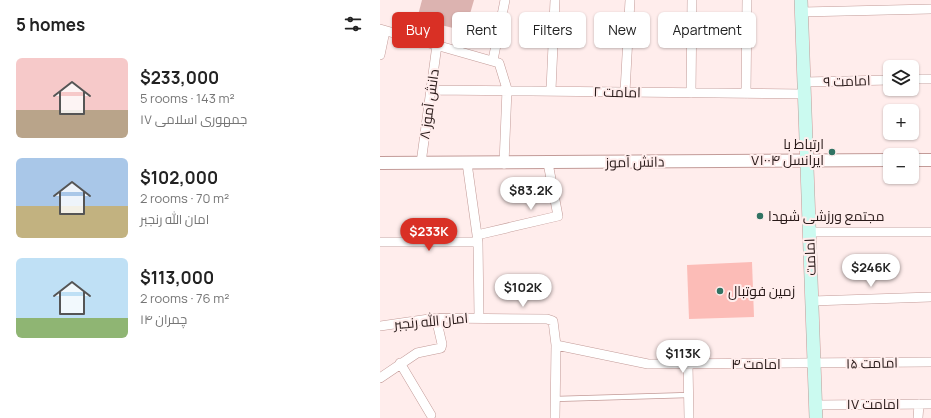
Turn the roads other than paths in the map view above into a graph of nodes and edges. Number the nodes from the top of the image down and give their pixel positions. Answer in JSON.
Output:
{"nodes":[{"id":1,"x":505,"y":0,"type":"edge"},
{"id":2,"x":555,"y":0,"type":"edge"},
{"id":3,"x":630,"y":0,"type":"edge"},
{"id":4,"x":692,"y":0,"type":"edge"},
{"id":5,"x":746,"y":0,"type":"edge"},
{"id":6,"x":801,"y":6,"type":"edge"},
{"id":7,"x":931,"y":9,"type":"edge"},
{"id":8,"x":383,"y":30,"type":"edge"},
{"id":9,"x":444,"y":47,"type":"edge"},
{"id":10,"x":437,"y":48,"type":"edge"},
{"id":11,"x":380,"y":55,"type":"edge"},
{"id":12,"x":493,"y":60,"type":"junction"},
{"id":13,"x":931,"y":79,"type":"edge"},
{"id":14,"x":919,"y":80,"type":"edge"},
{"id":15,"x":883,"y":81,"type":"edge"},
{"id":16,"x":804,"y":88,"type":"junction"},
{"id":17,"x":430,"y":90,"type":"junction"},
{"id":18,"x":507,"y":90,"type":"junction"},
{"id":19,"x":551,"y":90,"type":"junction"},
{"id":20,"x":625,"y":92,"type":"junction"},
{"id":21,"x":691,"y":93,"type":"junction"},
{"id":22,"x":746,"y":94,"type":"junction"},
{"id":23,"x":883,"y":160,"type":"edge"},
{"id":24,"x":919,"y":160,"type":"edge"},
{"id":25,"x":931,"y":160,"type":"edge"},
{"id":26,"x":807,"y":161,"type":"junction"},
{"id":27,"x":380,"y":163,"type":"edge"},
{"id":28,"x":421,"y":163,"type":"junction"},
{"id":29,"x":467,"y":163,"type":"junction"},
{"id":30,"x":548,"y":163,"type":"junction"},
{"id":31,"x":504,"y":164,"type":"junction"},
{"id":32,"x":809,"y":232,"type":"junction"},
{"id":33,"x":931,"y":232,"type":"edge"},
{"id":34,"x":478,"y":238,"type":"junction"},
{"id":35,"x":380,"y":242,"type":"edge"},
{"id":36,"x":931,"y":297,"type":"edge"},
{"id":37,"x":812,"y":301,"type":"junction"},
{"id":38,"x":479,"y":317,"type":"junction"},
{"id":39,"x":436,"y":318,"type":"junction"},
{"id":40,"x":380,"y":326,"type":"edge"},
{"id":41,"x":556,"y":345,"type":"junction"},
{"id":42,"x":931,"y":362,"type":"edge"},
{"id":43,"x":400,"y":363,"type":"junction"},
{"id":44,"x":688,"y":364,"type":"junction"},
{"id":45,"x":814,"y":364,"type":"junction"},
{"id":46,"x":380,"y":378,"type":"edge"},
{"id":47,"x":689,"y":394,"type":"junction"},
{"id":48,"x":555,"y":399,"type":"junction"},
{"id":49,"x":919,"y":404,"type":"junction"},
{"id":50,"x":931,"y":404,"type":"edge"},
{"id":51,"x":815,"y":405,"type":"junction"},
{"id":52,"x":431,"y":415,"type":"dead end"},
{"id":53,"x":555,"y":418,"type":"edge"},
{"id":54,"x":689,"y":418,"type":"edge"},
{"id":55,"x":816,"y":418,"type":"edge"},
{"id":56,"x":918,"y":418,"type":"edge"}],
"edges":[{"from":1,"to":12,"type":"street"},
{"from":2,"to":19,"type":"street"},
{"from":3,"to":20,"type":"street"},
{"from":4,"to":21,"type":"street"},
{"from":5,"to":22,"type":"street"},
{"from":6,"to":7,"type":"street"},
{"from":6,"to":16,"type":"main road","name":"امامت"},
{"from":8,"to":11,"type":"street"},
{"from":9,"to":12,"type":"street"},
{"from":10,"to":17,"type":"street","name":"دانش آموز ۸"},
{"from":12,"to":18,"type":"street"},
{"from":13,"to":14,"type":"street"},
{"from":15,"to":16,"type":"street","name":"امامت ۹"},
{"from":16,"to":22,"type":"street","name":"امامت ۲"},
{"from":16,"to":26,"type":"main road","name":"امامت"},
{"from":17,"to":18,"type":"street","name":"امامت ۲"},
{"from":17,"to":28,"type":"street","name":"دانش آموز ۸"},
{"from":18,"to":19,"type":"street","name":"امامت ۲"},
{"from":18,"to":31,"type":"street"},
{"from":19,"to":20,"type":"street","name":"امامت ۲"},
{"from":20,"to":21,"type":"street","name":"امامت ۲"},
{"from":21,"to":22,"type":"street","name":"امامت ۲"},
{"from":23,"to":26,"type":"street","name":"دانش آموز"},
{"from":24,"to":25,"type":"street"},
{"from":26,"to":30,"type":"street","name":"دانش آموز"},
{"from":26,"to":32,"type":"main road","name":"امامت"},
{"from":27,"to":28,"type":"street","name":"دانش آموز"},
{"from":28,"to":29,"type":"street","name":"دانش آموز"},
{"from":29,"to":31,"type":"street","name":"دانش آموز"},
{"from":29,"to":34,"type":"street"},
{"from":30,"to":31,"type":"street","name":"دانش آموز"},
{"from":30,"to":34,"type":"street"},
{"from":32,"to":33,"type":"street"},
{"from":32,"to":37,"type":"main road","name":"امامت"},
{"from":34,"to":35,"type":"street"},
{"from":34,"to":38,"type":"street"},
{"from":36,"to":37,"type":"street"},
{"from":37,"to":45,"type":"main road","name":"امامت"},
{"from":38,"to":39,"type":"street","name":"امان الله رنجبر"},
{"from":38,"to":41,"type":"street","name":"امان الله رنجبر"},
{"from":39,"to":40,"type":"street","name":"امان الله رنجبر"},
{"from":39,"to":43,"type":"street"},
{"from":41,"to":44,"type":"street","name":"امامت ۴"},
{"from":41,"to":48,"type":"street","name":"امان الله رنجبر"},
{"from":42,"to":45,"type":"street","name":"امامت ۱۵"},
{"from":43,"to":46,"type":"street"},
{"from":43,"to":52,"type":"street"},
{"from":44,"to":45,"type":"street","name":"امامت ۴"},
{"from":44,"to":47,"type":"street"},
{"from":45,"to":51,"type":"main road","name":"امامت"},
{"from":47,"to":48,"type":"lane"},
{"from":47,"to":54,"type":"street"},
{"from":48,"to":53,"type":"street","name":"امان الله رنجبر"},
{"from":49,"to":50,"type":"street","name":"امامت ۱۷"},
{"from":49,"to":51,"type":"street","name":"امامت ۱۷"},
{"from":49,"to":56,"type":"street"},
{"from":51,"to":55,"type":"main road","name":"امامت"}]}
